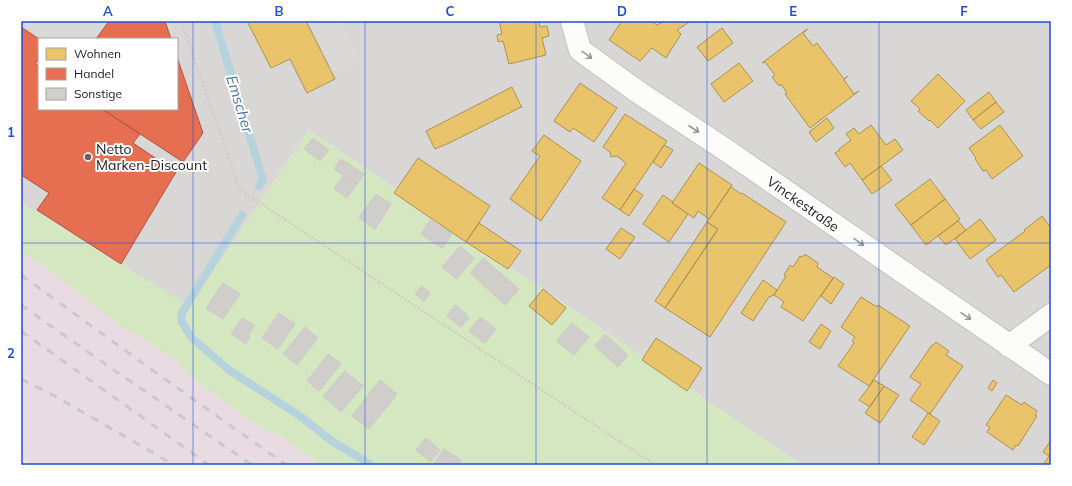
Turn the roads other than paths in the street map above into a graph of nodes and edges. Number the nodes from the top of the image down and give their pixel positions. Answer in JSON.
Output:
{"nodes":[{"id":1,"x":572,"y":21,"type":"edge"},
{"id":2,"x":1051,"y":315,"type":"edge"},
{"id":3,"x":1009,"y":346,"type":"junction"},
{"id":4,"x":1051,"y":374,"type":"edge"}],
"edges":[{"from":1,"to":3,"type":"street","name":"Vinckestraße","one_way":true},
{"from":2,"to":3,"type":"street"},
{"from":3,"to":4,"type":"street","name":"Vinckestraße"}]}
